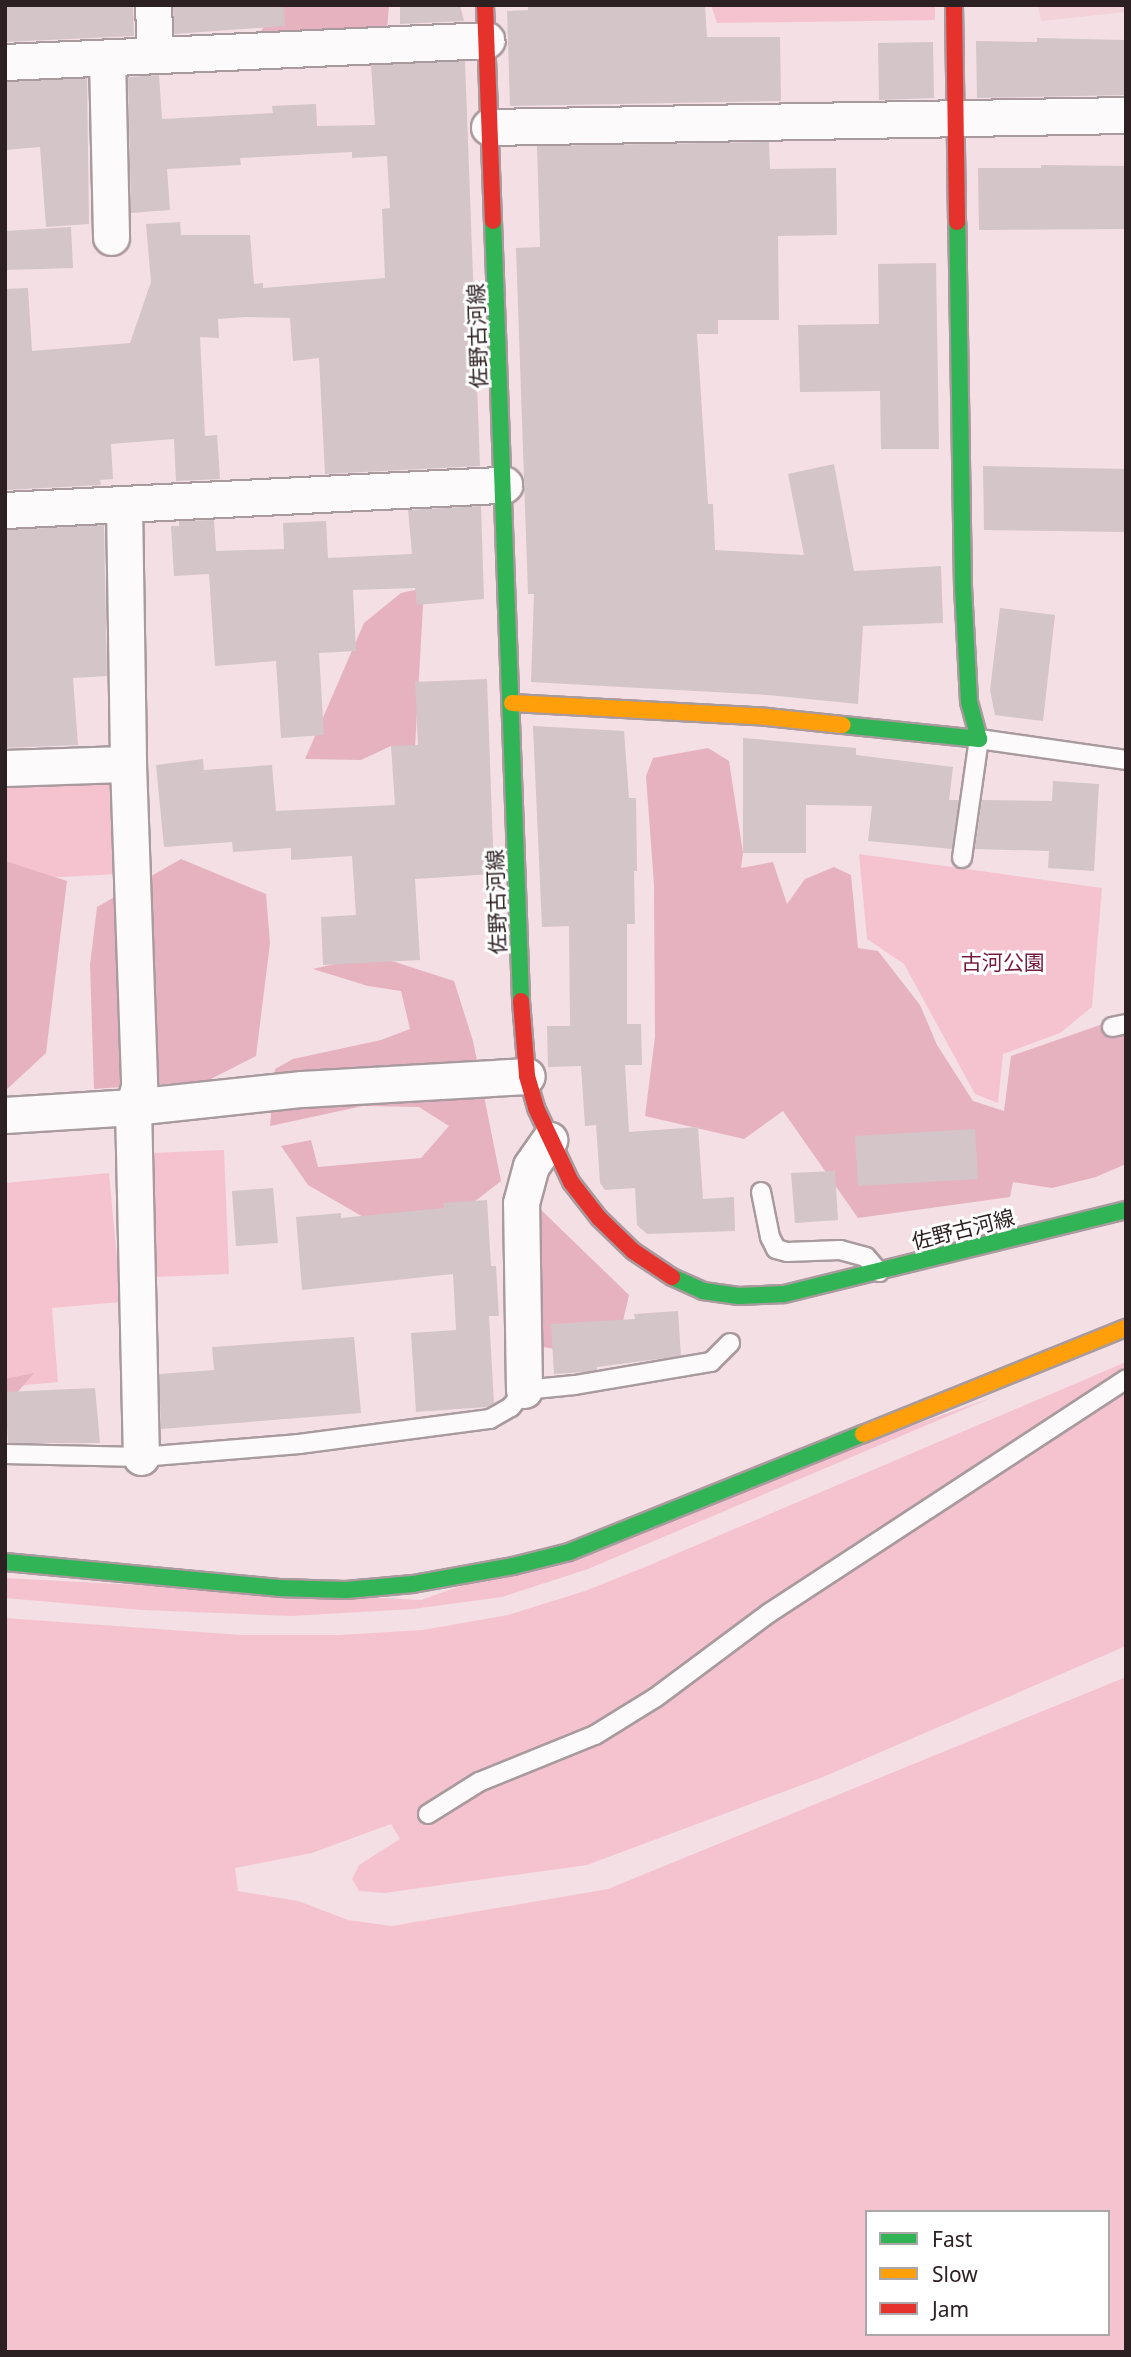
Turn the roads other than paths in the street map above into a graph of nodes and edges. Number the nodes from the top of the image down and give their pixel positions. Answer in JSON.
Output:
{"nodes":[{"id":1,"x":153,"y":5,"type":"edge"},
{"id":2,"x":485,"y":5,"type":"edge"},
{"id":3,"x":954,"y":5,"type":"edge"},
{"id":4,"x":486,"y":40,"type":"junction"},
{"id":5,"x":155,"y":54,"type":"junction"},
{"id":6,"x":107,"y":58,"type":"junction"},
{"id":7,"x":5,"y":62,"type":"edge"},
{"id":8,"x":1126,"y":115,"type":"edge"},
{"id":9,"x":956,"y":118,"type":"junction"},
{"id":10,"x":489,"y":127,"type":"junction"},
{"id":11,"x":111,"y":237,"type":"dead end"},
{"id":12,"x":504,"y":485,"type":"junction"},
{"id":13,"x":124,"y":504,"type":"junction"},
{"id":14,"x":5,"y":510,"type":"edge"},
{"id":15,"x":512,"y":703,"type":"junction"},
{"id":16,"x":979,"y":739,"type":"junction"},
{"id":17,"x":1126,"y":760,"type":"edge"},
{"id":18,"x":128,"y":764,"type":"junction"},
{"id":19,"x":5,"y":768,"type":"edge"},
{"id":20,"x":962,"y":858,"type":"dead end"},
{"id":21,"x":527,"y":1076,"type":"junction"},
{"id":22,"x":133,"y":1107,"type":"junction"},
{"id":23,"x":5,"y":1115,"type":"edge"},
{"id":24,"x":549,"y":1140,"type":"junction"},
{"id":25,"x":761,"y":1192,"type":"dead end"},
{"id":26,"x":1126,"y":1210,"type":"edge"},
{"id":27,"x":879,"y":1272,"type":"junction"},
{"id":28,"x":1126,"y":1328,"type":"edge"},
{"id":29,"x":730,"y":1343,"type":"dead end"},
{"id":30,"x":1126,"y":1379,"type":"edge"},
{"id":31,"x":524,"y":1390,"type":"junction"},
{"id":32,"x":5,"y":1454,"type":"edge"},
{"id":33,"x":141,"y":1457,"type":"junction"},
{"id":34,"x":5,"y":1562,"type":"edge"},
{"id":35,"x":428,"y":1814,"type":"dead end"}],
"edges":[{"from":1,"to":5,"type":"street"},
{"from":2,"to":4,"type":"street","name":"佐野古河線"},
{"from":3,"to":9,"type":"street"},
{"from":4,"to":5,"type":"street"},
{"from":4,"to":10,"type":"street","name":"佐野古河線"},
{"from":5,"to":6,"type":"street"},
{"from":6,"to":7,"type":"street"},
{"from":6,"to":11,"type":"street"},
{"from":8,"to":9,"type":"street"},
{"from":9,"to":10,"type":"street"},
{"from":9,"to":16,"type":"street"},
{"from":10,"to":12,"type":"street","name":"佐野古河線"},
{"from":12,"to":13,"type":"street"},
{"from":12,"to":15,"type":"street","name":"佐野古河線"},
{"from":13,"to":14,"type":"street"},
{"from":13,"to":18,"type":"street"},
{"from":15,"to":16,"type":"street"},
{"from":15,"to":21,"type":"street","name":"佐野古河線"},
{"from":16,"to":17,"type":"lane"},
{"from":16,"to":20,"type":"lane"},
{"from":18,"to":19,"type":"street"},
{"from":18,"to":22,"type":"street"},
{"from":21,"to":22,"type":"street"},
{"from":21,"to":24,"type":"street","name":"佐野古河線"},
{"from":22,"to":23,"type":"street"},
{"from":22,"to":33,"type":"street"},
{"from":24,"to":27,"type":"street","name":"佐野古河線"},
{"from":24,"to":31,"type":"street"},
{"from":25,"to":27,"type":"lane"},
{"from":26,"to":27,"type":"street","name":"佐野古河線"},
{"from":28,"to":34,"type":"street"},
{"from":29,"to":31,"type":"lane"},
{"from":30,"to":35,"type":"lane"},
{"from":31,"to":33,"type":"lane"},
{"from":32,"to":33,"type":"lane"}]}
